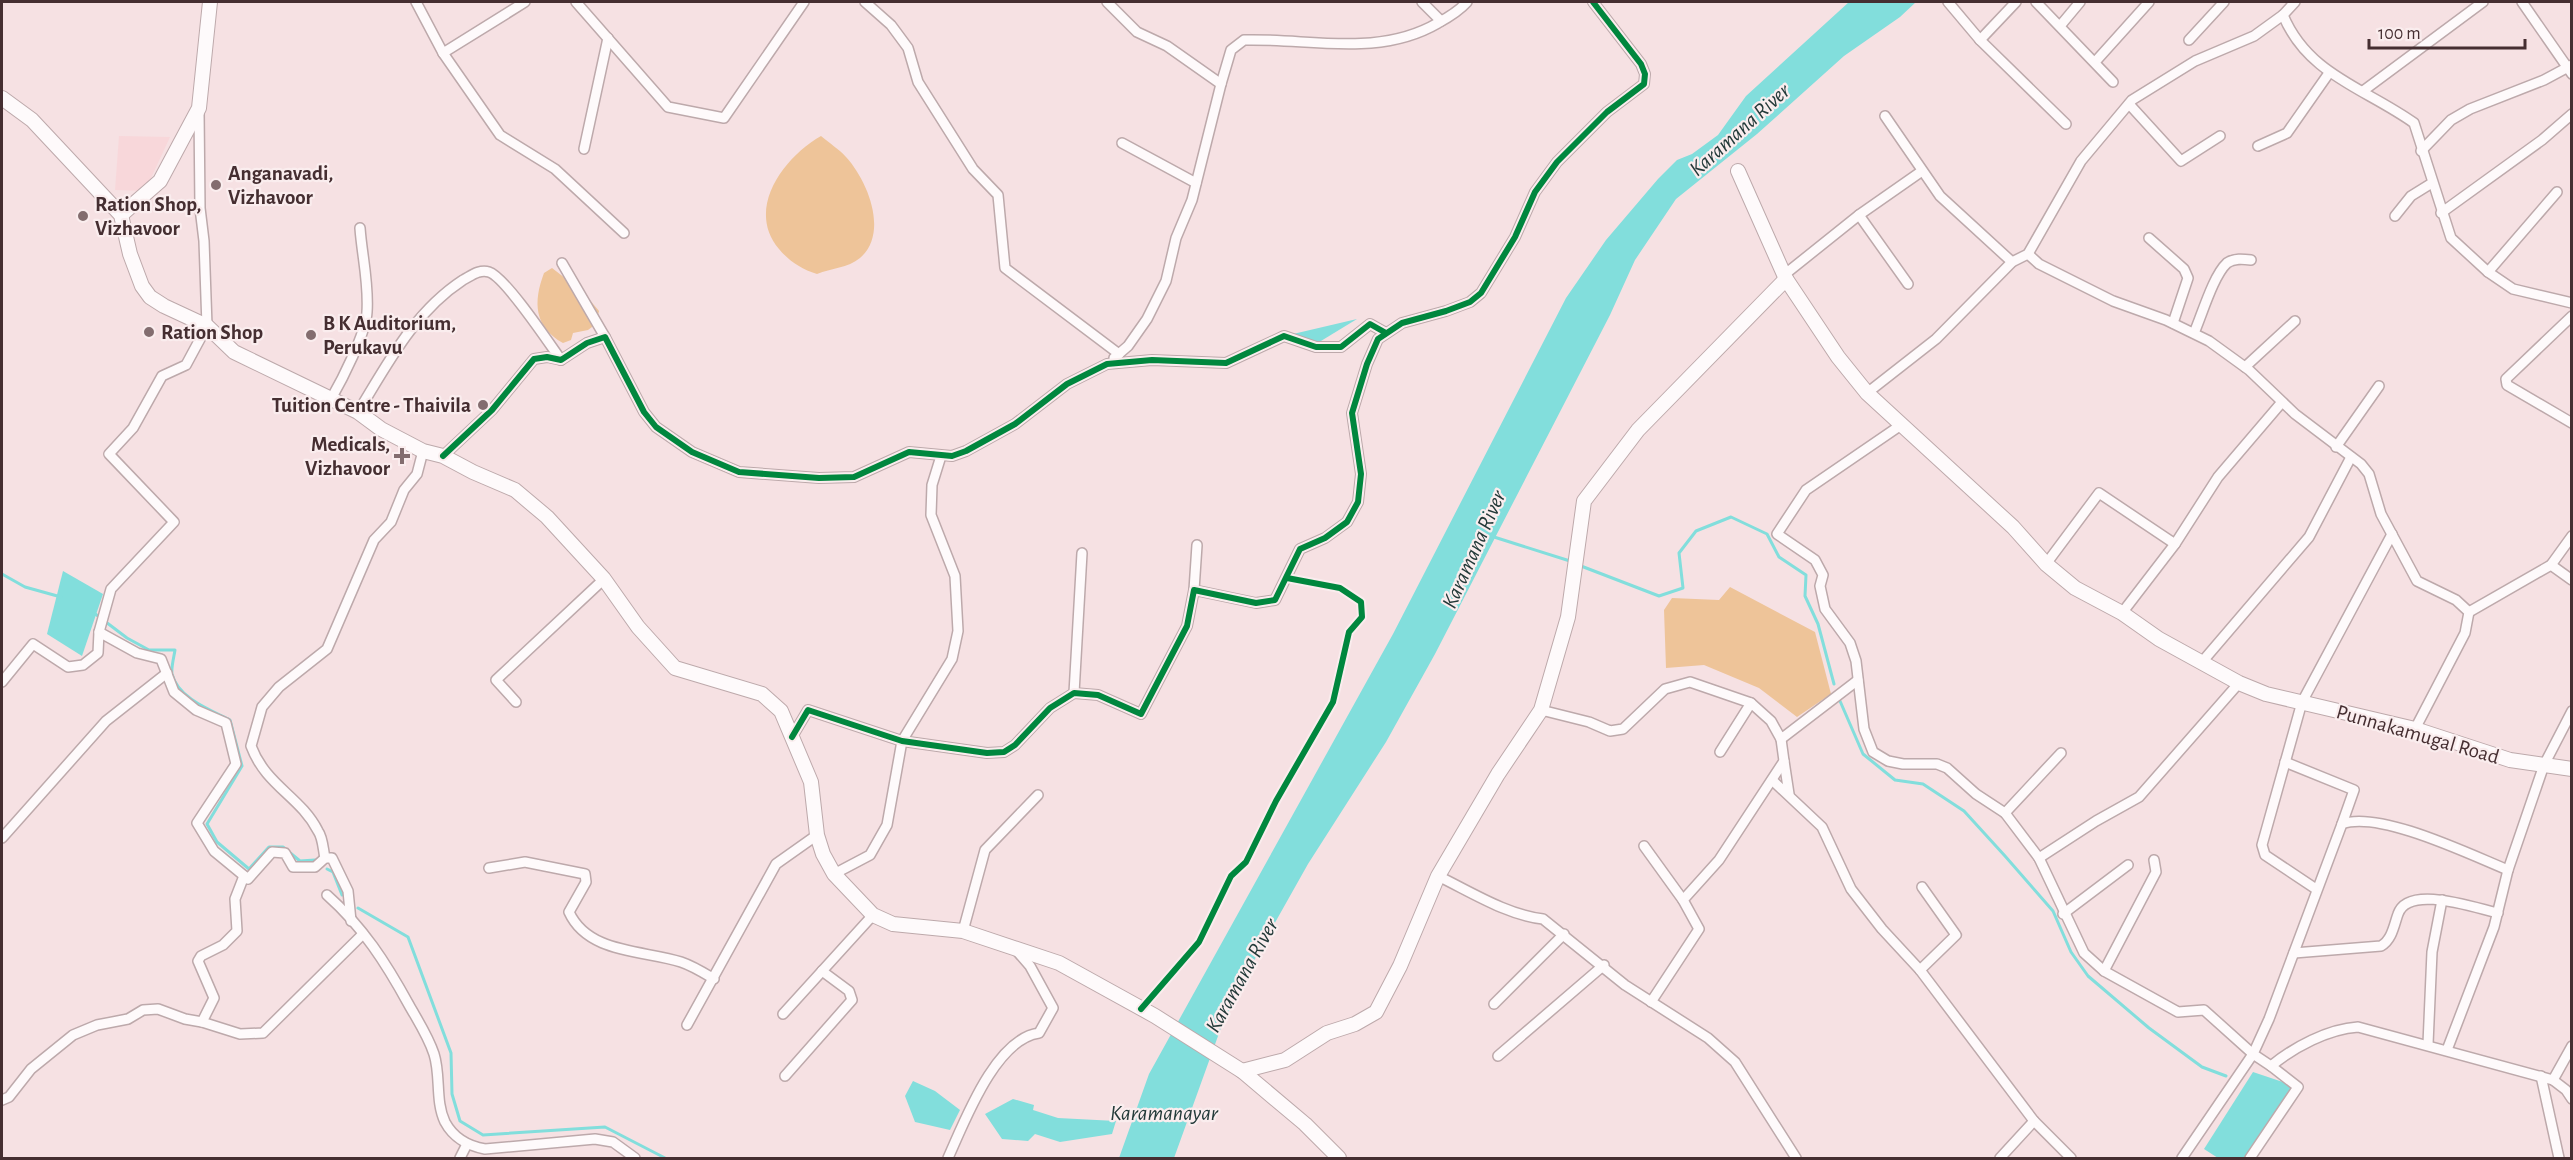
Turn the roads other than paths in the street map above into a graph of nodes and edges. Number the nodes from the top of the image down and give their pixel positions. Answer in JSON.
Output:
{"nodes":[{"id":1,"x":210,"y":2,"type":"edge"},
{"id":2,"x":416,"y":2,"type":"edge"},
{"id":3,"x":525,"y":2,"type":"edge"},
{"id":4,"x":576,"y":2,"type":"edge"},
{"id":5,"x":804,"y":2,"type":"edge"},
{"id":6,"x":865,"y":2,"type":"edge"},
{"id":7,"x":1107,"y":2,"type":"edge"},
{"id":8,"x":1422,"y":2,"type":"edge"},
{"id":9,"x":1467,"y":2,"type":"edge"},
{"id":10,"x":1593,"y":2,"type":"edge"},
{"id":11,"x":1948,"y":2,"type":"edge"},
{"id":12,"x":2016,"y":2,"type":"edge"},
{"id":13,"x":2036,"y":2,"type":"edge"},
{"id":14,"x":2080,"y":2,"type":"edge"},
{"id":15,"x":2149,"y":2,"type":"edge"},
{"id":16,"x":2224,"y":2,"type":"edge"},
{"id":17,"x":2295,"y":2,"type":"edge"},
{"id":18,"x":2484,"y":2,"type":"edge"},
{"id":19,"x":2522,"y":2,"type":"edge"},
{"id":20,"x":2283,"y":15,"type":"junction"},
{"id":21,"x":1442,"y":21,"type":"junction"},
{"id":22,"x":2060,"y":26,"type":"junction"},
{"id":23,"x":608,"y":38,"type":"junction"},
{"id":24,"x":1980,"y":40,"type":"junction"},
{"id":25,"x":2189,"y":40,"type":"dead end"},
{"id":26,"x":443,"y":54,"type":"junction"},
{"id":27,"x":2095,"y":62,"type":"junction"},
{"id":28,"x":2570,"y":69,"type":"edge"},
{"id":29,"x":2329,"y":73,"type":"junction"},
{"id":30,"x":2113,"y":82,"type":"dead end"},
{"id":31,"x":1221,"y":84,"type":"junction"},
{"id":32,"x":2362,"y":91,"type":"junction"},
{"id":33,"x":2,"y":98,"type":"edge"},
{"id":34,"x":2129,"y":104,"type":"junction"},
{"id":35,"x":199,"y":108,"type":"junction"},
{"id":36,"x":2571,"y":114,"type":"edge"},
{"id":37,"x":1885,"y":116,"type":"dead end"},
{"id":38,"x":2066,"y":124,"type":"dead end"},
{"id":39,"x":2220,"y":136,"type":"dead end"},
{"id":40,"x":1122,"y":142,"type":"dead end"},
{"id":41,"x":2258,"y":146,"type":"dead end"},
{"id":42,"x":584,"y":149,"type":"dead end"},
{"id":43,"x":2421,"y":151,"type":"junction"},
{"id":44,"x":1738,"y":171,"type":"dead end"},
{"id":45,"x":1922,"y":171,"type":"junction"},
{"id":46,"x":1196,"y":183,"type":"junction"},
{"id":47,"x":2432,"y":183,"type":"junction"},
{"id":48,"x":2557,"y":192,"type":"dead end"},
{"id":49,"x":2441,"y":213,"type":"junction"},
{"id":50,"x":120,"y":215,"type":"junction"},
{"id":51,"x":1859,"y":215,"type":"junction"},
{"id":52,"x":2396,"y":216,"type":"dead end"},
{"id":53,"x":360,"y":228,"type":"dead end"},
{"id":54,"x":624,"y":233,"type":"dead end"},
{"id":55,"x":2149,"y":238,"type":"dead end"},
{"id":56,"x":2028,"y":254,"type":"junction"},
{"id":57,"x":2251,"y":260,"type":"dead end"},
{"id":58,"x":2012,"y":262,"type":"junction"},
{"id":59,"x":562,"y":263,"type":"dead end"},
{"id":60,"x":2488,"y":272,"type":"junction"},
{"id":61,"x":1785,"y":277,"type":"junction"},
{"id":62,"x":1908,"y":284,"type":"dead end"},
{"id":63,"x":2571,"y":303,"type":"edge"},
{"id":64,"x":2571,"y":316,"type":"edge"},
{"id":65,"x":2295,"y":321,"type":"dead end"},
{"id":66,"x":2173,"y":323,"type":"junction"},
{"id":67,"x":207,"y":326,"type":"junction"},
{"id":68,"x":1386,"y":333,"type":"junction"},
{"id":69,"x":2194,"y":333,"type":"junction"},
{"id":70,"x":605,"y":337,"type":"junction"},
{"id":71,"x":1119,"y":354,"type":"junction"},
{"id":72,"x":561,"y":360,"type":"junction"},
{"id":73,"x":1107,"y":364,"type":"junction"},
{"id":74,"x":2245,"y":367,"type":"junction"},
{"id":75,"x":2379,"y":386,"type":"dead end"},
{"id":76,"x":1867,"y":393,"type":"junction"},
{"id":77,"x":332,"y":399,"type":"junction"},
{"id":78,"x":2282,"y":402,"type":"junction"},
{"id":79,"x":358,"y":412,"type":"junction"},
{"id":80,"x":2571,"y":423,"type":"edge"},
{"id":81,"x":1901,"y":425,"type":"junction"},
{"id":82,"x":2336,"y":447,"type":"junction"},
{"id":83,"x":423,"y":450,"type":"junction"},
{"id":84,"x":443,"y":456,"type":"junction"},
{"id":85,"x":941,"y":456,"type":"junction"},
{"id":86,"x":2351,"y":456,"type":"junction"},
{"id":87,"x":2392,"y":534,"type":"junction"},
{"id":88,"x":2571,"y":536,"type":"edge"},
{"id":89,"x":1197,"y":544,"type":"dead end"},
{"id":90,"x":2175,"y":544,"type":"junction"},
{"id":91,"x":1082,"y":553,"type":"dead end"},
{"id":92,"x":2046,"y":564,"type":"junction"},
{"id":93,"x":2551,"y":565,"type":"junction"},
{"id":94,"x":604,"y":579,"type":"junction"},
{"id":95,"x":2571,"y":580,"type":"edge"},
{"id":96,"x":1194,"y":590,"type":"junction"},
{"id":97,"x":2469,"y":612,"type":"junction"},
{"id":98,"x":2122,"y":613,"type":"junction"},
{"id":99,"x":100,"y":629,"type":"junction"},
{"id":100,"x":2202,"y":662,"type":"junction"},
{"id":101,"x":167,"y":674,"type":"junction"},
{"id":102,"x":1858,"y":680,"type":"junction"},
{"id":103,"x":2,"y":682,"type":"edge"},
{"id":104,"x":2239,"y":683,"type":"junction"},
{"id":105,"x":1074,"y":693,"type":"junction"},
{"id":106,"x":516,"y":702,"type":"dead end"},
{"id":107,"x":2302,"y":702,"type":"junction"},
{"id":108,"x":1750,"y":703,"type":"junction"},
{"id":109,"x":1541,"y":710,"type":"junction"},
{"id":110,"x":2571,"y":711,"type":"edge"},
{"id":111,"x":2415,"y":729,"type":"junction"},
{"id":112,"x":792,"y":737,"type":"junction"},
{"id":113,"x":1781,"y":739,"type":"junction"},
{"id":114,"x":902,"y":741,"type":"junction"},
{"id":115,"x":231,"y":743,"type":"junction"},
{"id":116,"x":247,"y":745,"type":"junction"},
{"id":117,"x":1720,"y":752,"type":"dead end"},
{"id":118,"x":2061,"y":753,"type":"dead end"},
{"id":119,"x":1784,"y":761,"type":"junction"},
{"id":120,"x":2285,"y":762,"type":"junction"},
{"id":121,"x":2544,"y":765,"type":"junction"},
{"id":122,"x":2571,"y":770,"type":"edge"},
{"id":123,"x":1772,"y":780,"type":"junction"},
{"id":124,"x":1788,"y":794,"type":"junction"},
{"id":125,"x":1038,"y":795,"type":"dead end"},
{"id":126,"x":2005,"y":813,"type":"junction"},
{"id":127,"x":2342,"y":825,"type":"junction"},
{"id":128,"x":817,"y":835,"type":"junction"},
{"id":129,"x":2,"y":838,"type":"edge"},
{"id":130,"x":1644,"y":846,"type":"dead end"},
{"id":131,"x":325,"y":858,"type":"junction"},
{"id":132,"x":2039,"y":858,"type":"junction"},
{"id":133,"x":2154,"y":860,"type":"dead end"},
{"id":134,"x":2128,"y":865,"type":"dead end"},
{"id":135,"x":489,"y":868,"type":"dead end"},
{"id":136,"x":2508,"y":870,"type":"junction"},
{"id":137,"x":834,"y":874,"type":"junction"},
{"id":138,"x":244,"y":876,"type":"junction"},
{"id":139,"x":1438,"y":876,"type":"junction"},
{"id":140,"x":1922,"y":887,"type":"dead end"},
{"id":141,"x":2316,"y":889,"type":"junction"},
{"id":142,"x":327,"y":896,"type":"dead end"},
{"id":143,"x":1683,"y":900,"type":"junction"},
{"id":144,"x":2442,"y":900,"type":"junction"},
{"id":145,"x":2498,"y":913,"type":"junction"},
{"id":146,"x":2063,"y":914,"type":"junction"},
{"id":147,"x":873,"y":915,"type":"junction"},
{"id":148,"x":351,"y":921,"type":"junction"},
{"id":149,"x":963,"y":931,"type":"junction"},
{"id":150,"x":363,"y":934,"type":"junction"},
{"id":151,"x":1564,"y":934,"type":"junction"},
{"id":152,"x":1013,"y":946,"type":"junction"},
{"id":153,"x":2294,"y":953,"type":"junction"},
{"id":154,"x":1604,"y":965,"type":"junction"},
{"id":155,"x":1920,"y":970,"type":"junction"},
{"id":156,"x":822,"y":971,"type":"junction"},
{"id":157,"x":2104,"y":971,"type":"junction"},
{"id":158,"x":714,"y":979,"type":"junction"},
{"id":159,"x":1652,"y":1002,"type":"junction"},
{"id":160,"x":1494,"y":1004,"type":"dead end"},
{"id":161,"x":783,"y":1014,"type":"dead end"},
{"id":162,"x":202,"y":1022,"type":"junction"},
{"id":163,"x":687,"y":1025,"type":"dead end"},
{"id":164,"x":2428,"y":1044,"type":"junction"},
{"id":165,"x":2571,"y":1046,"type":"edge"},
{"id":166,"x":2447,"y":1050,"type":"junction"},
{"id":167,"x":2253,"y":1054,"type":"junction"},
{"id":168,"x":1498,"y":1056,"type":"dead end"},
{"id":169,"x":2271,"y":1066,"type":"junction"},
{"id":170,"x":1242,"y":1071,"type":"junction"},
{"id":171,"x":785,"y":1076,"type":"dead end"},
{"id":172,"x":2541,"y":1076,"type":"junction"},
{"id":173,"x":2553,"y":1080,"type":"junction"},
{"id":174,"x":2571,"y":1099,"type":"edge"},
{"id":175,"x":2,"y":1100,"type":"edge"},
{"id":176,"x":2034,"y":1121,"type":"junction"},
{"id":177,"x":467,"y":1144,"type":"junction"},
{"id":178,"x":621,"y":1154,"type":"edge"},
{"id":179,"x":1337,"y":1157,"type":"edge"},
{"id":180,"x":2187,"y":1157,"type":"edge"},
{"id":181,"x":460,"y":1158,"type":"edge"},
{"id":182,"x":635,"y":1158,"type":"edge"},
{"id":183,"x":948,"y":1158,"type":"edge"},
{"id":184,"x":1796,"y":1158,"type":"edge"},
{"id":185,"x":2000,"y":1158,"type":"edge"},
{"id":186,"x":2071,"y":1158,"type":"edge"},
{"id":187,"x":2250,"y":1158,"type":"edge"},
{"id":188,"x":2559,"y":1158,"type":"edge"}],
"edges":[{"from":1,"to":35,"type":"street"},
{"from":2,"to":26,"type":"street"},
{"from":3,"to":26,"type":"street"},
{"from":4,"to":23,"type":"street"},
{"from":5,"to":23,"type":"street"},
{"from":6,"to":71,"type":"street"},
{"from":7,"to":31,"type":"street"},
{"from":8,"to":21,"type":"street"},
{"from":9,"to":21,"type":"street"},
{"from":10,"to":68,"type":"street"},
{"from":11,"to":24,"type":"street"},
{"from":12,"to":24,"type":"street"},
{"from":13,"to":22,"type":"street"},
{"from":14,"to":22,"type":"street"},
{"from":15,"to":27,"type":"street"},
{"from":16,"to":25,"type":"street"},
{"from":17,"to":20,"type":"street"},
{"from":18,"to":32,"type":"street"},
{"from":19,"to":28,"type":"street"},
{"from":20,"to":29,"type":"street"},
{"from":20,"to":34,"type":"street"},
{"from":21,"to":31,"type":"street"},
{"from":22,"to":27,"type":"street"},
{"from":23,"to":42,"type":"street"},
{"from":24,"to":38,"type":"street"},
{"from":26,"to":54,"type":"street"},
{"from":27,"to":30,"type":"street"},
{"from":28,"to":43,"type":"street"},
{"from":29,"to":32,"type":"street"},
{"from":29,"to":41,"type":"street"},
{"from":31,"to":46,"type":"street"},
{"from":32,"to":43,"type":"street"},
{"from":33,"to":50,"type":"street"},
{"from":34,"to":39,"type":"street"},
{"from":34,"to":56,"type":"street"},
{"from":35,"to":50,"type":"street"},
{"from":35,"to":67,"type":"street"},
{"from":36,"to":49,"type":"street"},
{"from":37,"to":45,"type":"street"},
{"from":40,"to":46,"type":"street"},
{"from":43,"to":47,"type":"street"},
{"from":44,"to":61,"type":"street","name":"Punnakamugal Road"},
{"from":45,"to":51,"type":"street"},
{"from":45,"to":58,"type":"street"},
{"from":46,"to":71,"type":"street"},
{"from":47,"to":49,"type":"street"},
{"from":47,"to":52,"type":"street"},
{"from":48,"to":60,"type":"street"},
{"from":49,"to":60,"type":"street"},
{"from":50,"to":67,"type":"street"},
{"from":51,"to":61,"type":"street"},
{"from":51,"to":62,"type":"street"},
{"from":53,"to":77,"type":"street"},
{"from":55,"to":66,"type":"street"},
{"from":56,"to":58,"type":"street"},
{"from":56,"to":66,"type":"street"},
{"from":57,"to":69,"type":"street"},
{"from":58,"to":76,"type":"street"},
{"from":59,"to":70,"type":"street"},
{"from":60,"to":63,"type":"street"},
{"from":61,"to":76,"type":"street","name":"Punnakamugal Road"},
{"from":61,"to":109,"type":"street"},
{"from":64,"to":80,"type":"street"},
{"from":65,"to":74,"type":"street"},
{"from":66,"to":69,"type":"street"},
{"from":67,"to":77,"type":"street"},
{"from":67,"to":99,"type":"street"},
{"from":68,"to":73,"type":"street"},
{"from":68,"to":96,"type":"street"},
{"from":69,"to":74,"type":"street"},
{"from":70,"to":72,"type":"street"},
{"from":70,"to":85,"type":"street"},
{"from":71,"to":73,"type":"street"},
{"from":72,"to":79,"type":"street"},
{"from":72,"to":84,"type":"street"},
{"from":73,"to":85,"type":"street"},
{"from":74,"to":78,"type":"street"},
{"from":75,"to":82,"type":"street"},
{"from":76,"to":81,"type":"street","name":"Punnakamugal Road"},
{"from":77,"to":79,"type":"street"},
{"from":78,"to":82,"type":"street"},
{"from":78,"to":90,"type":"street"},
{"from":79,"to":83,"type":"street"},
{"from":81,"to":92,"type":"street","name":"Punnakamugal Road"},
{"from":81,"to":102,"type":"street"},
{"from":82,"to":86,"type":"street"},
{"from":83,"to":84,"type":"street"},
{"from":83,"to":116,"type":"street"},
{"from":84,"to":94,"type":"street"},
{"from":85,"to":114,"type":"street"},
{"from":86,"to":87,"type":"street"},
{"from":86,"to":100,"type":"street"},
{"from":87,"to":97,"type":"street"},
{"from":87,"to":107,"type":"street"},
{"from":88,"to":93,"type":"street"},
{"from":89,"to":96,"type":"street"},
{"from":90,"to":92,"type":"street"},
{"from":90,"to":98,"type":"street"},
{"from":91,"to":105,"type":"street"},
{"from":92,"to":98,"type":"street","name":"Punnakamugal Road"},
{"from":93,"to":95,"type":"street"},
{"from":93,"to":97,"type":"street"},
{"from":94,"to":106,"type":"street"},
{"from":94,"to":112,"type":"street"},
{"from":96,"to":105,"type":"street"},
{"from":97,"to":111,"type":"street"},
{"from":98,"to":100,"type":"street","name":"Punnakamugal Road"},
{"from":99,"to":101,"type":"street"},
{"from":99,"to":103,"type":"street"},
{"from":100,"to":104,"type":"street","name":"Punnakamugal Road"},
{"from":101,"to":115,"type":"street"},
{"from":101,"to":129,"type":"street"},
{"from":102,"to":113,"type":"street"},
{"from":102,"to":126,"type":"street"},
{"from":104,"to":107,"type":"street","name":"Punnakamugal Road"},
{"from":104,"to":132,"type":"street"},
{"from":105,"to":114,"type":"street"},
{"from":107,"to":111,"type":"street","name":"Punnakamugal Road"},
{"from":107,"to":120,"type":"street"},
{"from":108,"to":109,"type":"street"},
{"from":108,"to":113,"type":"street"},
{"from":108,"to":117,"type":"street"},
{"from":109,"to":139,"type":"street"},
{"from":110,"to":121,"type":"street"},
{"from":111,"to":121,"type":"street","name":"Punnakamugal Road"},
{"from":112,"to":114,"type":"street"},
{"from":112,"to":128,"type":"street"},
{"from":113,"to":119,"type":"street"},
{"from":114,"to":137,"type":"street"},
{"from":115,"to":116,"type":"street"},
{"from":115,"to":138,"type":"street"},
{"from":116,"to":131,"type":"street"},
{"from":118,"to":126,"type":"street"},
{"from":119,"to":123,"type":"street"},
{"from":119,"to":124,"type":"street"},
{"from":120,"to":127,"type":"street"},
{"from":120,"to":141,"type":"street"},
{"from":121,"to":122,"type":"street","name":"Punnakamugal Road"},
{"from":121,"to":136,"type":"street"},
{"from":123,"to":124,"type":"street"},
{"from":123,"to":143,"type":"street"},
{"from":124,"to":155,"type":"street"},
{"from":125,"to":149,"type":"street"},
{"from":126,"to":132,"type":"street"},
{"from":127,"to":136,"type":"street"},
{"from":127,"to":141,"type":"street"},
{"from":128,"to":137,"type":"street"},
{"from":128,"to":158,"type":"street"},
{"from":130,"to":143,"type":"street"},
{"from":131,"to":138,"type":"street"},
{"from":131,"to":148,"type":"street"},
{"from":132,"to":146,"type":"street"},
{"from":133,"to":157,"type":"street"},
{"from":134,"to":146,"type":"street"},
{"from":135,"to":158,"type":"street"},
{"from":136,"to":145,"type":"street"},
{"from":137,"to":147,"type":"street"},
{"from":138,"to":162,"type":"street"},
{"from":139,"to":151,"type":"street"},
{"from":139,"to":170,"type":"street"},
{"from":140,"to":155,"type":"street"},
{"from":141,"to":153,"type":"street"},
{"from":142,"to":148,"type":"street"},
{"from":143,"to":159,"type":"street"},
{"from":144,"to":145,"type":"street"},
{"from":144,"to":153,"type":"street"},
{"from":144,"to":164,"type":"street"},
{"from":145,"to":166,"type":"street"},
{"from":146,"to":157,"type":"street"},
{"from":147,"to":149,"type":"street"},
{"from":147,"to":156,"type":"street"},
{"from":148,"to":150,"type":"street"},
{"from":149,"to":152,"type":"street"},
{"from":150,"to":162,"type":"street"},
{"from":150,"to":177,"type":"street"},
{"from":151,"to":154,"type":"street"},
{"from":151,"to":160,"type":"street"},
{"from":152,"to":170,"type":"street"},
{"from":152,"to":183,"type":"street"},
{"from":153,"to":167,"type":"street"},
{"from":154,"to":159,"type":"street"},
{"from":154,"to":168,"type":"street"},
{"from":155,"to":176,"type":"street"},
{"from":156,"to":161,"type":"street"},
{"from":156,"to":171,"type":"street"},
{"from":157,"to":167,"type":"street"},
{"from":158,"to":163,"type":"street"},
{"from":159,"to":184,"type":"street"},
{"from":162,"to":175,"type":"street"},
{"from":164,"to":166,"type":"street"},
{"from":164,"to":169,"type":"street"},
{"from":165,"to":173,"type":"street"},
{"from":166,"to":172,"type":"street"},
{"from":167,"to":169,"type":"street"},
{"from":167,"to":180,"type":"street"},
{"from":169,"to":187,"type":"street"},
{"from":170,"to":179,"type":"street"},
{"from":172,"to":173,"type":"street"},
{"from":172,"to":188,"type":"street"},
{"from":173,"to":174,"type":"street"},
{"from":176,"to":185,"type":"street"},
{"from":176,"to":186,"type":"street"},
{"from":177,"to":178,"type":"street"},
{"from":177,"to":181,"type":"street"},
{"from":178,"to":182,"type":"street"}]}
